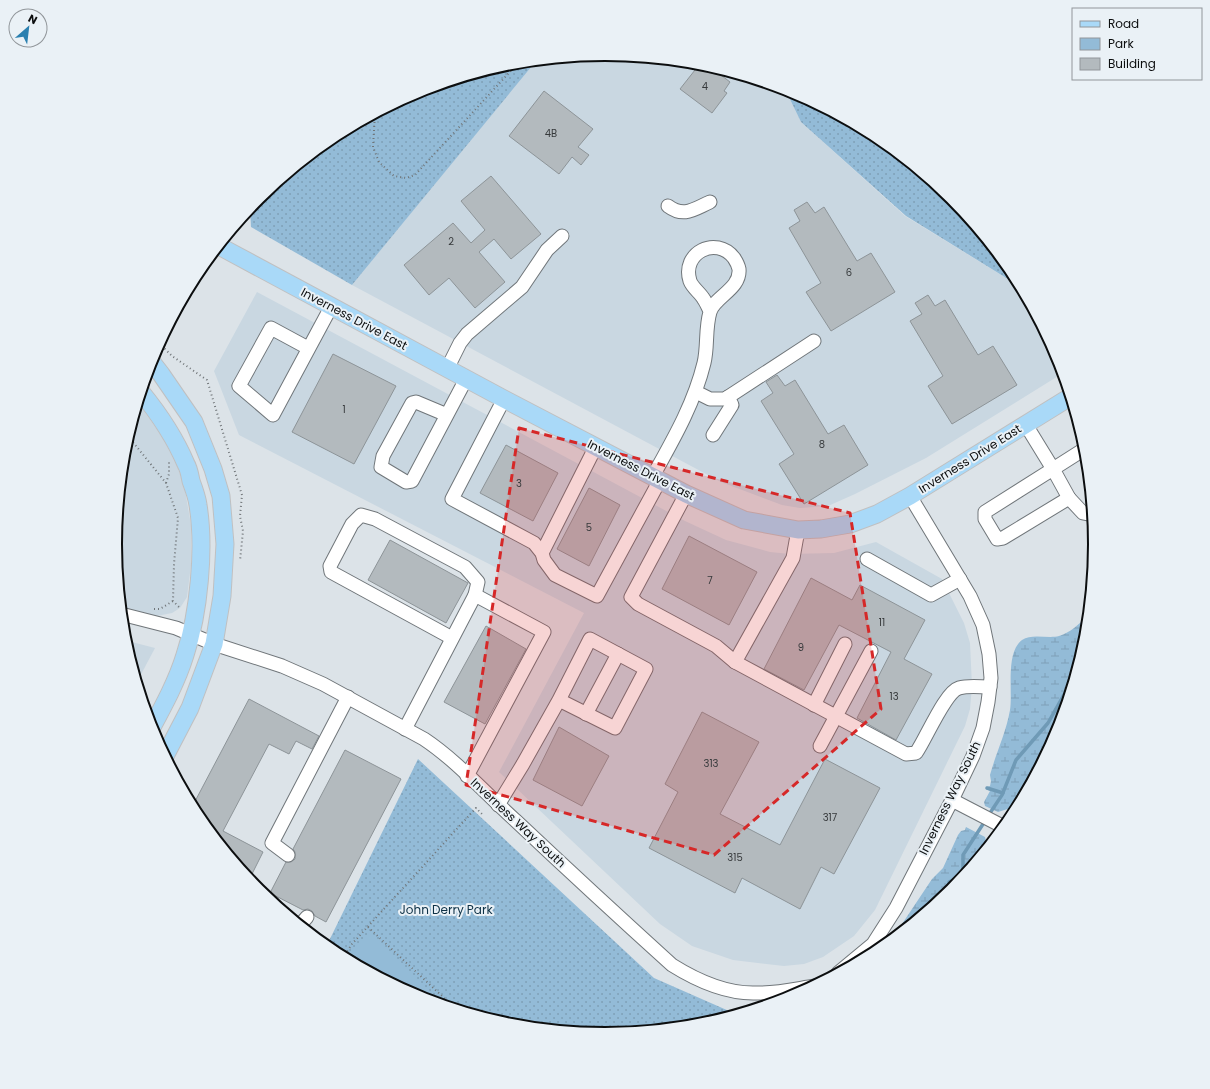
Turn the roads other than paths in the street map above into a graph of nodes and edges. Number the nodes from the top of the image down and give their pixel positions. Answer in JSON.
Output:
{"nodes":[{"id":1,"x":710,"y":202,"type":"dead end"},
{"id":2,"x":668,"y":206,"type":"dead end"},
{"id":3,"x":562,"y":236,"type":"dead end"},
{"id":4,"x":223,"y":248,"type":"edge"},
{"id":5,"x":331,"y":307,"type":"junction"},
{"id":6,"x":710,"y":311,"type":"junction"},
{"id":7,"x":814,"y":340,"type":"dead end"},
{"id":8,"x":308,"y":348,"type":"junction"},
{"id":9,"x":155,"y":367,"type":"edge"},
{"id":10,"x":447,"y":368,"type":"junction"},
{"id":11,"x":466,"y":379,"type":"junction"},
{"id":12,"x":696,"y":392,"type":"junction"},
{"id":13,"x":145,"y":397,"type":"edge"},
{"id":14,"x":728,"y":397,"type":"junction"},
{"id":15,"x":504,"y":399,"type":"junction"},
{"id":16,"x":1066,"y":399,"type":"edge"},
{"id":17,"x":447,"y":415,"type":"junction"},
{"id":18,"x":1026,"y":425,"type":"junction"},
{"id":19,"x":713,"y":435,"type":"dead end"},
{"id":20,"x":596,"y":446,"type":"junction"},
{"id":21,"x":1080,"y":454,"type":"edge"},
{"id":22,"x":1053,"y":469,"type":"junction"},
{"id":23,"x":656,"y":478,"type":"junction"},
{"id":24,"x":686,"y":494,"type":"junction"},
{"id":25,"x":910,"y":496,"type":"junction"},
{"id":26,"x":1069,"y":498,"type":"junction"},
{"id":27,"x":1087,"y":514,"type":"edge"},
{"id":28,"x":798,"y":530,"type":"junction"},
{"id":29,"x":542,"y":553,"type":"junction"},
{"id":30,"x":867,"y":559,"type":"dead end"},
{"id":31,"x":960,"y":579,"type":"junction"},
{"id":32,"x":474,"y":596,"type":"junction"},
{"id":33,"x":127,"y":616,"type":"edge"},
{"id":34,"x":191,"y":634,"type":"junction"},
{"id":35,"x":452,"y":638,"type":"junction"},
{"id":36,"x":214,"y":644,"type":"junction"},
{"id":37,"x":845,"y":644,"type":"dead end"},
{"id":38,"x":871,"y":651,"type":"dead end"},
{"id":39,"x":618,"y":654,"type":"junction"},
{"id":40,"x":735,"y":662,"type":"junction"},
{"id":41,"x":990,"y":687,"type":"junction"},
{"id":42,"x":348,"y":697,"type":"junction"},
{"id":43,"x":559,"y":700,"type":"junction"},
{"id":44,"x":814,"y":705,"type":"junction"},
{"id":45,"x":586,"y":714,"type":"junction"},
{"id":46,"x":836,"y":716,"type":"junction"},
{"id":47,"x":155,"y":722,"type":"edge"},
{"id":48,"x":405,"y":729,"type":"junction"},
{"id":49,"x":820,"y":746,"type":"dead end"},
{"id":50,"x":168,"y":751,"type":"edge"},
{"id":51,"x":467,"y":776,"type":"junction"},
{"id":52,"x":952,"y":800,"type":"junction"},
{"id":53,"x":492,"y":809,"type":"junction"},
{"id":54,"x":999,"y":825,"type":"edge"},
{"id":55,"x":288,"y":855,"type":"dead end"},
{"id":56,"x":858,"y":957,"type":"edge"},
{"id":57,"x":795,"y":989,"type":"edge"}],
"edges":[{"from":1,"to":2,"type":"street"},
{"from":3,"to":10,"type":"street"},
{"from":4,"to":5,"type":"main road","name":"Inverness Drive East"},
{"from":5,"to":8,"type":"street"},
{"from":5,"to":10,"type":"main road","name":"Inverness Drive East"},
{"from":6,"to":6,"type":"street"},
{"from":6,"to":12,"type":"street"},
{"from":7,"to":14,"type":"street"},
{"from":8,"to":8,"type":"street"},
{"from":9,"to":36,"type":"main road"},
{"from":10,"to":11,"type":"main road","name":"Inverness Drive East"},
{"from":11,"to":15,"type":"main road","name":"Inverness Drive East"},
{"from":11,"to":17,"type":"street"},
{"from":12,"to":14,"type":"street"},
{"from":12,"to":23,"type":"street"},
{"from":13,"to":34,"type":"main road"},
{"from":14,"to":19,"type":"street"},
{"from":15,"to":20,"type":"main road","name":"Inverness Drive East"},
{"from":15,"to":29,"type":"street"},
{"from":16,"to":18,"type":"main road","name":"Inverness Drive East"},
{"from":17,"to":17,"type":"street"},
{"from":18,"to":22,"type":"street"},
{"from":18,"to":25,"type":"main road","name":"Inverness Drive East"},
{"from":20,"to":23,"type":"main road","name":"Inverness Drive East"},
{"from":20,"to":29,"type":"street"},
{"from":21,"to":22,"type":"street"},
{"from":22,"to":26,"type":"street"},
{"from":22,"to":26,"type":"street"},
{"from":23,"to":24,"type":"main road","name":"Inverness Drive East"},
{"from":23,"to":29,"type":"street"},
{"from":24,"to":28,"type":"main road","name":"Inverness Drive East"},
{"from":24,"to":40,"type":"street"},
{"from":25,"to":28,"type":"main road","name":"Inverness Drive East"},
{"from":25,"to":31,"type":"street","name":"Inverness Way South"},
{"from":26,"to":27,"type":"street"},
{"from":28,"to":40,"type":"street"},
{"from":30,"to":31,"type":"street"},
{"from":31,"to":41,"type":"street","name":"Inverness Way South"},
{"from":32,"to":35,"type":"street"},
{"from":32,"to":35,"type":"street"},
{"from":32,"to":51,"type":"street"},
{"from":33,"to":34,"type":"street","name":"Inverness Way South"},
{"from":34,"to":36,"type":"street","name":"Inverness Way South"},
{"from":34,"to":47,"type":"main road"},
{"from":35,"to":48,"type":"street"},
{"from":36,"to":42,"type":"street","name":"Inverness Way South"},
{"from":36,"to":50,"type":"main road"},
{"from":37,"to":44,"type":"street"},
{"from":38,"to":46,"type":"street"},
{"from":39,"to":43,"type":"street"},
{"from":39,"to":45,"type":"street"},
{"from":39,"to":45,"type":"street"},
{"from":40,"to":44,"type":"street"},
{"from":41,"to":46,"type":"street"},
{"from":41,"to":52,"type":"street","name":"Inverness Way South"},
{"from":42,"to":48,"type":"street","name":"Inverness Way South"},
{"from":42,"to":55,"type":"street"},
{"from":43,"to":45,"type":"street"},
{"from":43,"to":53,"type":"street"},
{"from":44,"to":46,"type":"street"},
{"from":46,"to":49,"type":"street"},
{"from":48,"to":51,"type":"street","name":"Inverness Way South"},
{"from":51,"to":53,"type":"street","name":"Inverness Way South"},
{"from":52,"to":54,"type":"street"},
{"from":52,"to":56,"type":"street","name":"Inverness Way South"},
{"from":53,"to":57,"type":"street","name":"Inverness Way South"}]}
